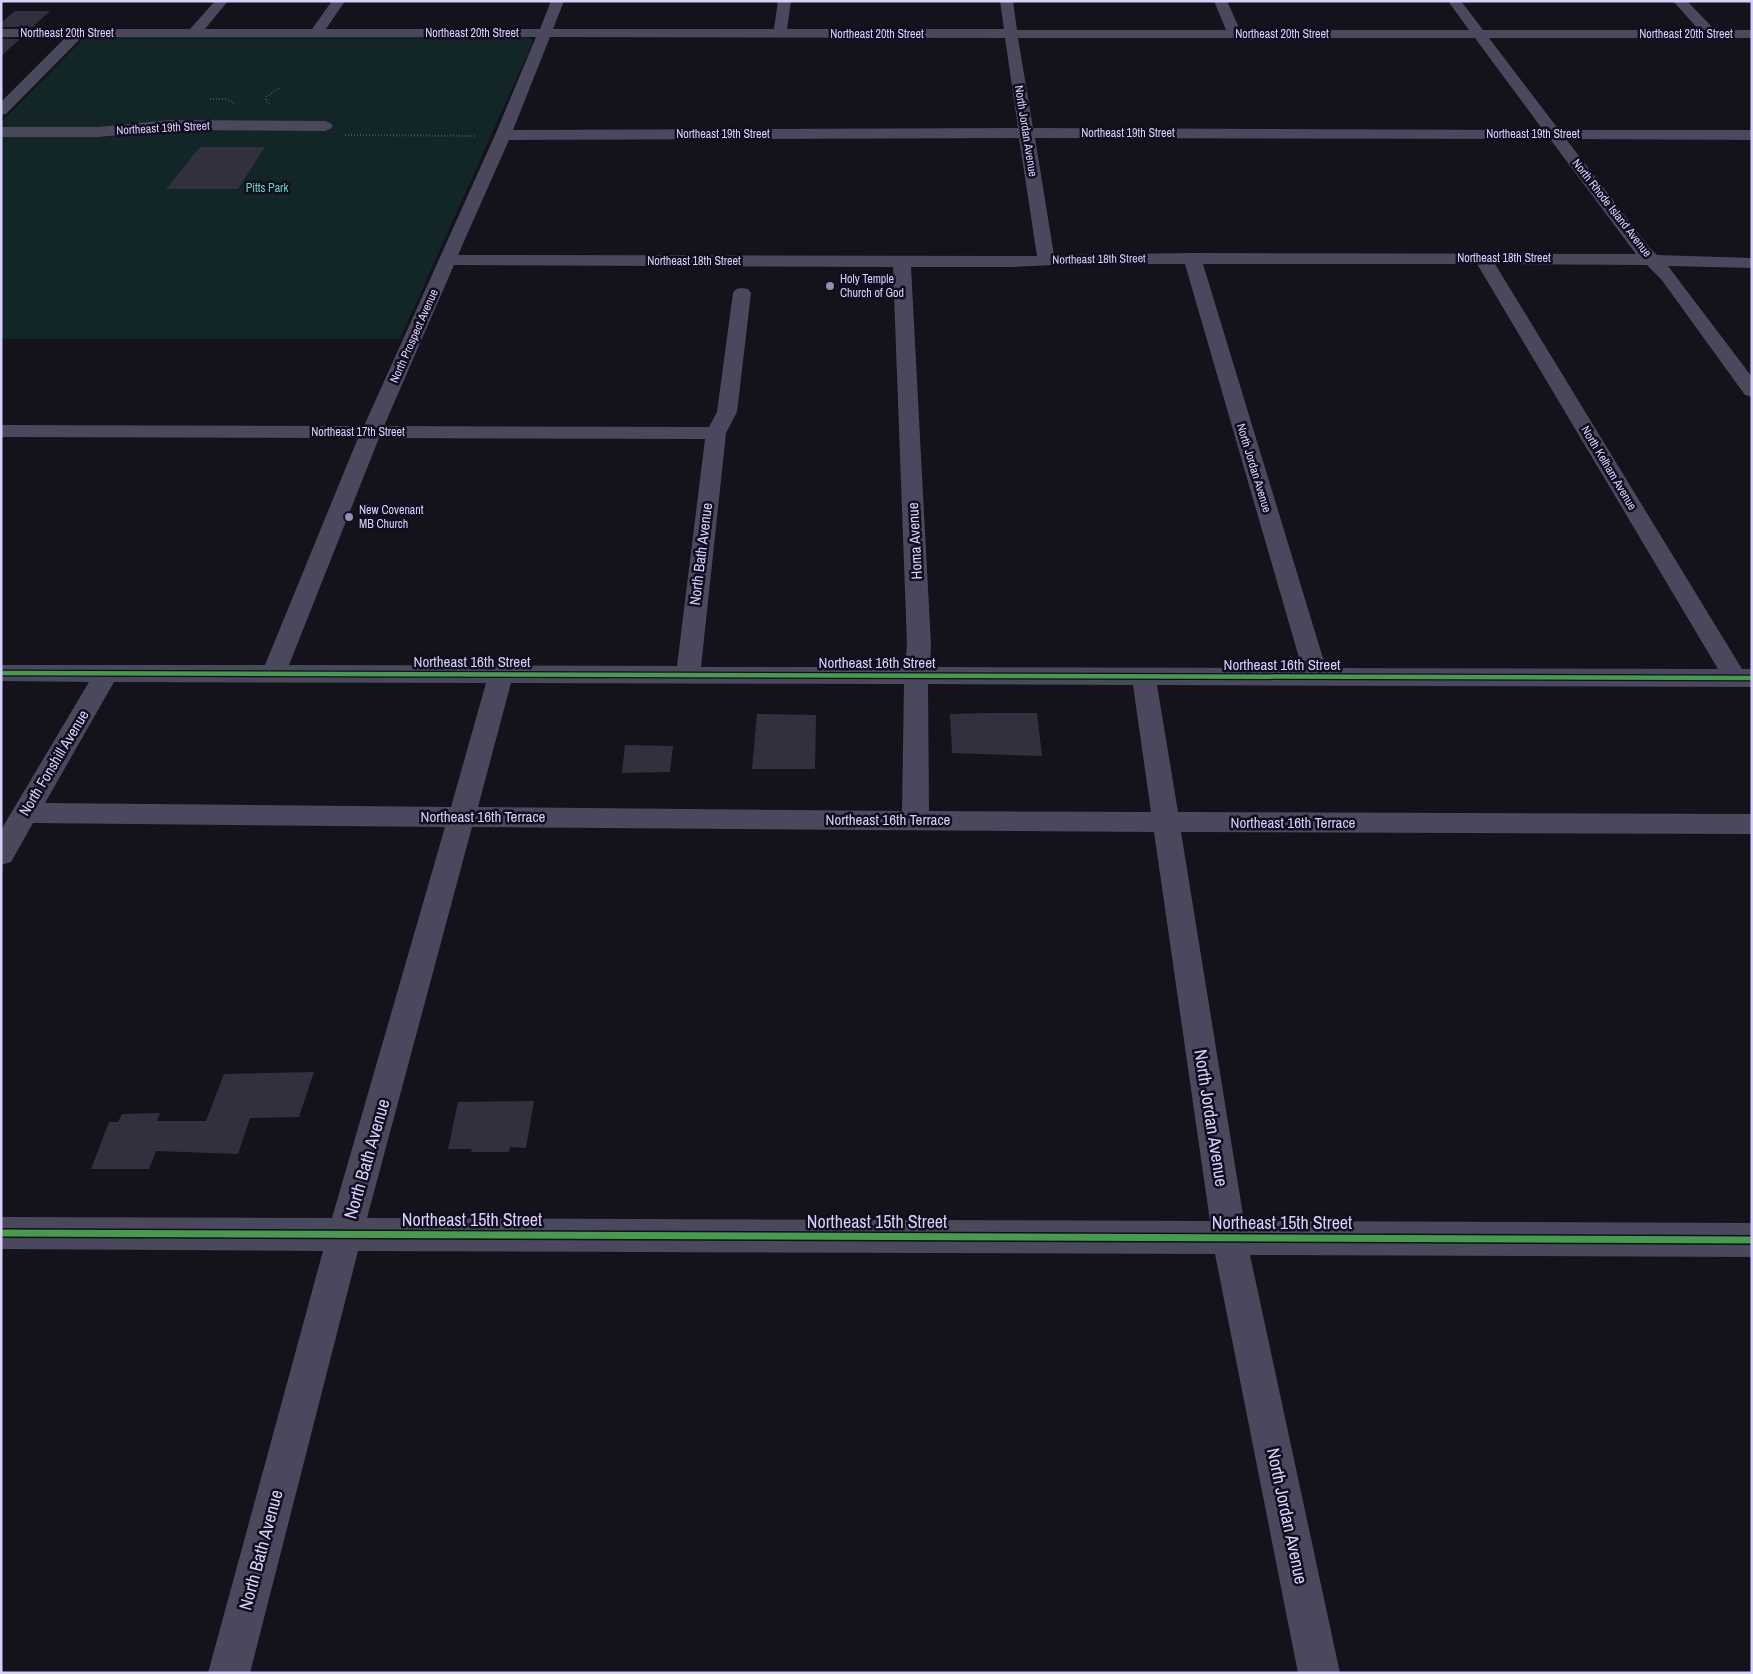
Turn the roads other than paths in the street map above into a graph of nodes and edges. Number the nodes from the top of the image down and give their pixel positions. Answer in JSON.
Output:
{"nodes":[{"id":1,"x":222,"y":1,"type":"edge"},
{"id":2,"x":339,"y":1,"type":"edge"},
{"id":3,"x":558,"y":1,"type":"edge"},
{"id":4,"x":785,"y":1,"type":"edge"},
{"id":5,"x":1006,"y":1,"type":"edge"},
{"id":6,"x":1220,"y":1,"type":"edge"},
{"id":7,"x":1454,"y":1,"type":"edge"},
{"id":8,"x":1679,"y":1,"type":"edge"},
{"id":9,"x":79,"y":32,"type":"junction"},
{"id":10,"x":1,"y":33,"type":"edge"},
{"id":11,"x":194,"y":33,"type":"junction"},
{"id":12,"x":316,"y":33,"type":"junction"},
{"id":13,"x":544,"y":34,"type":"junction"},
{"id":14,"x":780,"y":34,"type":"junction"},
{"id":15,"x":1011,"y":34,"type":"junction"},
{"id":16,"x":1235,"y":34,"type":"junction"},
{"id":17,"x":1711,"y":34,"type":"junction"},
{"id":18,"x":1752,"y":34,"type":"edge"},
{"id":19,"x":1479,"y":35,"type":"junction"},
{"id":20,"x":1,"y":88,"type":"edge"},
{"id":21,"x":23,"y":88,"type":"junction"},
{"id":22,"x":1,"y":110,"type":"edge"},
{"id":23,"x":325,"y":126,"type":"dead end"},
{"id":24,"x":1,"y":132,"type":"edge"},
{"id":25,"x":1026,"y":133,"type":"junction"},
{"id":26,"x":1556,"y":134,"type":"junction"},
{"id":27,"x":503,"y":135,"type":"junction"},
{"id":28,"x":1752,"y":135,"type":"edge"},
{"id":29,"x":1192,"y":258,"type":"junction"},
{"id":30,"x":1482,"y":258,"type":"junction"},
{"id":31,"x":447,"y":260,"type":"junction"},
{"id":32,"x":1046,"y":260,"type":"junction"},
{"id":33,"x":1652,"y":260,"type":"junction"},
{"id":34,"x":902,"y":262,"type":"junction"},
{"id":35,"x":1752,"y":263,"type":"edge"},
{"id":36,"x":742,"y":294,"type":"dead end"},
{"id":37,"x":1752,"y":391,"type":"edge"},
{"id":38,"x":1,"y":431,"type":"edge"},
{"id":39,"x":371,"y":432,"type":"junction"},
{"id":40,"x":716,"y":433,"type":"junction"},
{"id":41,"x":1,"y":673,"type":"edge"},
{"id":42,"x":107,"y":673,"type":"junction"},
{"id":43,"x":274,"y":673,"type":"junction"},
{"id":44,"x":501,"y":675,"type":"junction"},
{"id":45,"x":688,"y":676,"type":"junction"},
{"id":46,"x":916,"y":676,"type":"junction"},
{"id":47,"x":1144,"y":678,"type":"junction"},
{"id":48,"x":1317,"y":678,"type":"junction"},
{"id":49,"x":1744,"y":678,"type":"edge"},
{"id":50,"x":24,"y":813,"type":"junction"},
{"id":51,"x":463,"y":817,"type":"junction"},
{"id":52,"x":916,"y":820,"type":"junction"},
{"id":53,"x":1167,"y":822,"type":"junction"},
{"id":54,"x":1752,"y":824,"type":"edge"},
{"id":55,"x":1,"y":854,"type":"edge"},
{"id":56,"x":1,"y":1233,"type":"edge"},
{"id":57,"x":345,"y":1234,"type":"junction"},
{"id":58,"x":1229,"y":1237,"type":"junction"},
{"id":59,"x":1752,"y":1240,"type":"edge"},
{"id":60,"x":229,"y":1673,"type":"edge"},
{"id":61,"x":1319,"y":1673,"type":"edge"}],
"edges":[{"from":1,"to":11,"type":"street"},
{"from":2,"to":12,"type":"street"},
{"from":3,"to":13,"type":"street","name":"North Prospect Avenue"},
{"from":4,"to":14,"type":"street"},
{"from":5,"to":15,"type":"street","name":"North Jordan Avenue"},
{"from":6,"to":16,"type":"street"},
{"from":7,"to":19,"type":"street","name":"North Rhode Island Avenue"},
{"from":8,"to":17,"type":"street"},
{"from":9,"to":10,"type":"street","name":"Northeast 20th Street"},
{"from":9,"to":11,"type":"street","name":"Northeast 20th Street"},
{"from":9,"to":21,"type":"street"},
{"from":11,"to":12,"type":"street","name":"Northeast 20th Street"},
{"from":12,"to":13,"type":"street","name":"Northeast 20th Street"},
{"from":13,"to":14,"type":"street","name":"Northeast 20th Street"},
{"from":13,"to":27,"type":"street","name":"North Prospect Avenue"},
{"from":14,"to":15,"type":"street","name":"Northeast 20th Street"},
{"from":15,"to":16,"type":"street","name":"Northeast 20th Street"},
{"from":15,"to":25,"type":"street","name":"North Jordan Avenue"},
{"from":16,"to":19,"type":"street","name":"Northeast 20th Street"},
{"from":17,"to":18,"type":"street","name":"Northeast 20th Street"},
{"from":17,"to":19,"type":"street","name":"Northeast 20th Street"},
{"from":19,"to":26,"type":"street","name":"North Rhode Island Avenue"},
{"from":20,"to":21,"type":"street"},
{"from":21,"to":22,"type":"street"},
{"from":23,"to":24,"type":"street","name":"Northeast 19th Street"},
{"from":25,"to":26,"type":"street","name":"Northeast 19th Street"},
{"from":25,"to":27,"type":"street","name":"Northeast 19th Street"},
{"from":25,"to":32,"type":"street","name":"North Jordan Avenue"},
{"from":26,"to":28,"type":"street","name":"Northeast 19th Street"},
{"from":26,"to":33,"type":"street","name":"North Rhode Island Avenue"},
{"from":27,"to":31,"type":"street","name":"North Prospect Avenue"},
{"from":29,"to":30,"type":"street","name":"Northeast 18th Street"},
{"from":29,"to":32,"type":"street","name":"Northeast 18th Street"},
{"from":29,"to":48,"type":"street","name":"North Jordan Avenue"},
{"from":30,"to":33,"type":"street","name":"Northeast 18th Street"},
{"from":30,"to":49,"type":"street","name":"North Kelham Avenue"},
{"from":31,"to":34,"type":"street","name":"Northeast 18th Street"},
{"from":31,"to":39,"type":"street","name":"North Prospect Avenue"},
{"from":32,"to":34,"type":"street","name":"Northeast 18th Street"},
{"from":33,"to":35,"type":"street","name":"Northeast 18th Street"},
{"from":33,"to":37,"type":"street","name":"North Rhode Island Avenue"},
{"from":34,"to":46,"type":"street","name":"Homa Avenue"},
{"from":36,"to":40,"type":"street"},
{"from":38,"to":39,"type":"street","name":"Northeast 17th Street"},
{"from":39,"to":40,"type":"street","name":"Northeast 17th Street"},
{"from":39,"to":43,"type":"street","name":"North Prospect Avenue"},
{"from":40,"to":45,"type":"street","name":"North Bath Avenue"},
{"from":41,"to":42,"type":"street","name":"Northeast 16th Street"},
{"from":42,"to":43,"type":"street","name":"Northeast 16th Street"},
{"from":42,"to":50,"type":"street","name":"North Fonshill Avenue"},
{"from":43,"to":44,"type":"street","name":"Northeast 16th Street"},
{"from":44,"to":45,"type":"street","name":"Northeast 16th Street"},
{"from":44,"to":51,"type":"street","name":"North Bath Avenue"},
{"from":45,"to":46,"type":"street","name":"Northeast 16th Street"},
{"from":46,"to":47,"type":"street","name":"Northeast 16th Street"},
{"from":46,"to":52,"type":"street","name":"Homa Avenue"},
{"from":47,"to":48,"type":"street","name":"Northeast 16th Street"},
{"from":47,"to":53,"type":"street","name":"North Jordan Avenue"},
{"from":48,"to":49,"type":"street","name":"Northeast 16th Street"},
{"from":50,"to":51,"type":"street","name":"Northeast 16th Terrace"},
{"from":50,"to":55,"type":"street","name":"North Fonshill Avenue"},
{"from":51,"to":52,"type":"street","name":"Northeast 16th Terrace"},
{"from":51,"to":57,"type":"street","name":"North Bath Avenue"},
{"from":52,"to":53,"type":"street","name":"Northeast 16th Terrace"},
{"from":53,"to":54,"type":"street","name":"Northeast 16th Terrace"},
{"from":53,"to":58,"type":"street","name":"North Jordan Avenue"},
{"from":56,"to":57,"type":"street","name":"Northeast 15th Street"},
{"from":57,"to":58,"type":"street","name":"Northeast 15th Street"},
{"from":57,"to":60,"type":"street","name":"North Bath Avenue"},
{"from":58,"to":59,"type":"street","name":"Northeast 15th Street"},
{"from":58,"to":61,"type":"street","name":"North Jordan Avenue"}]}
